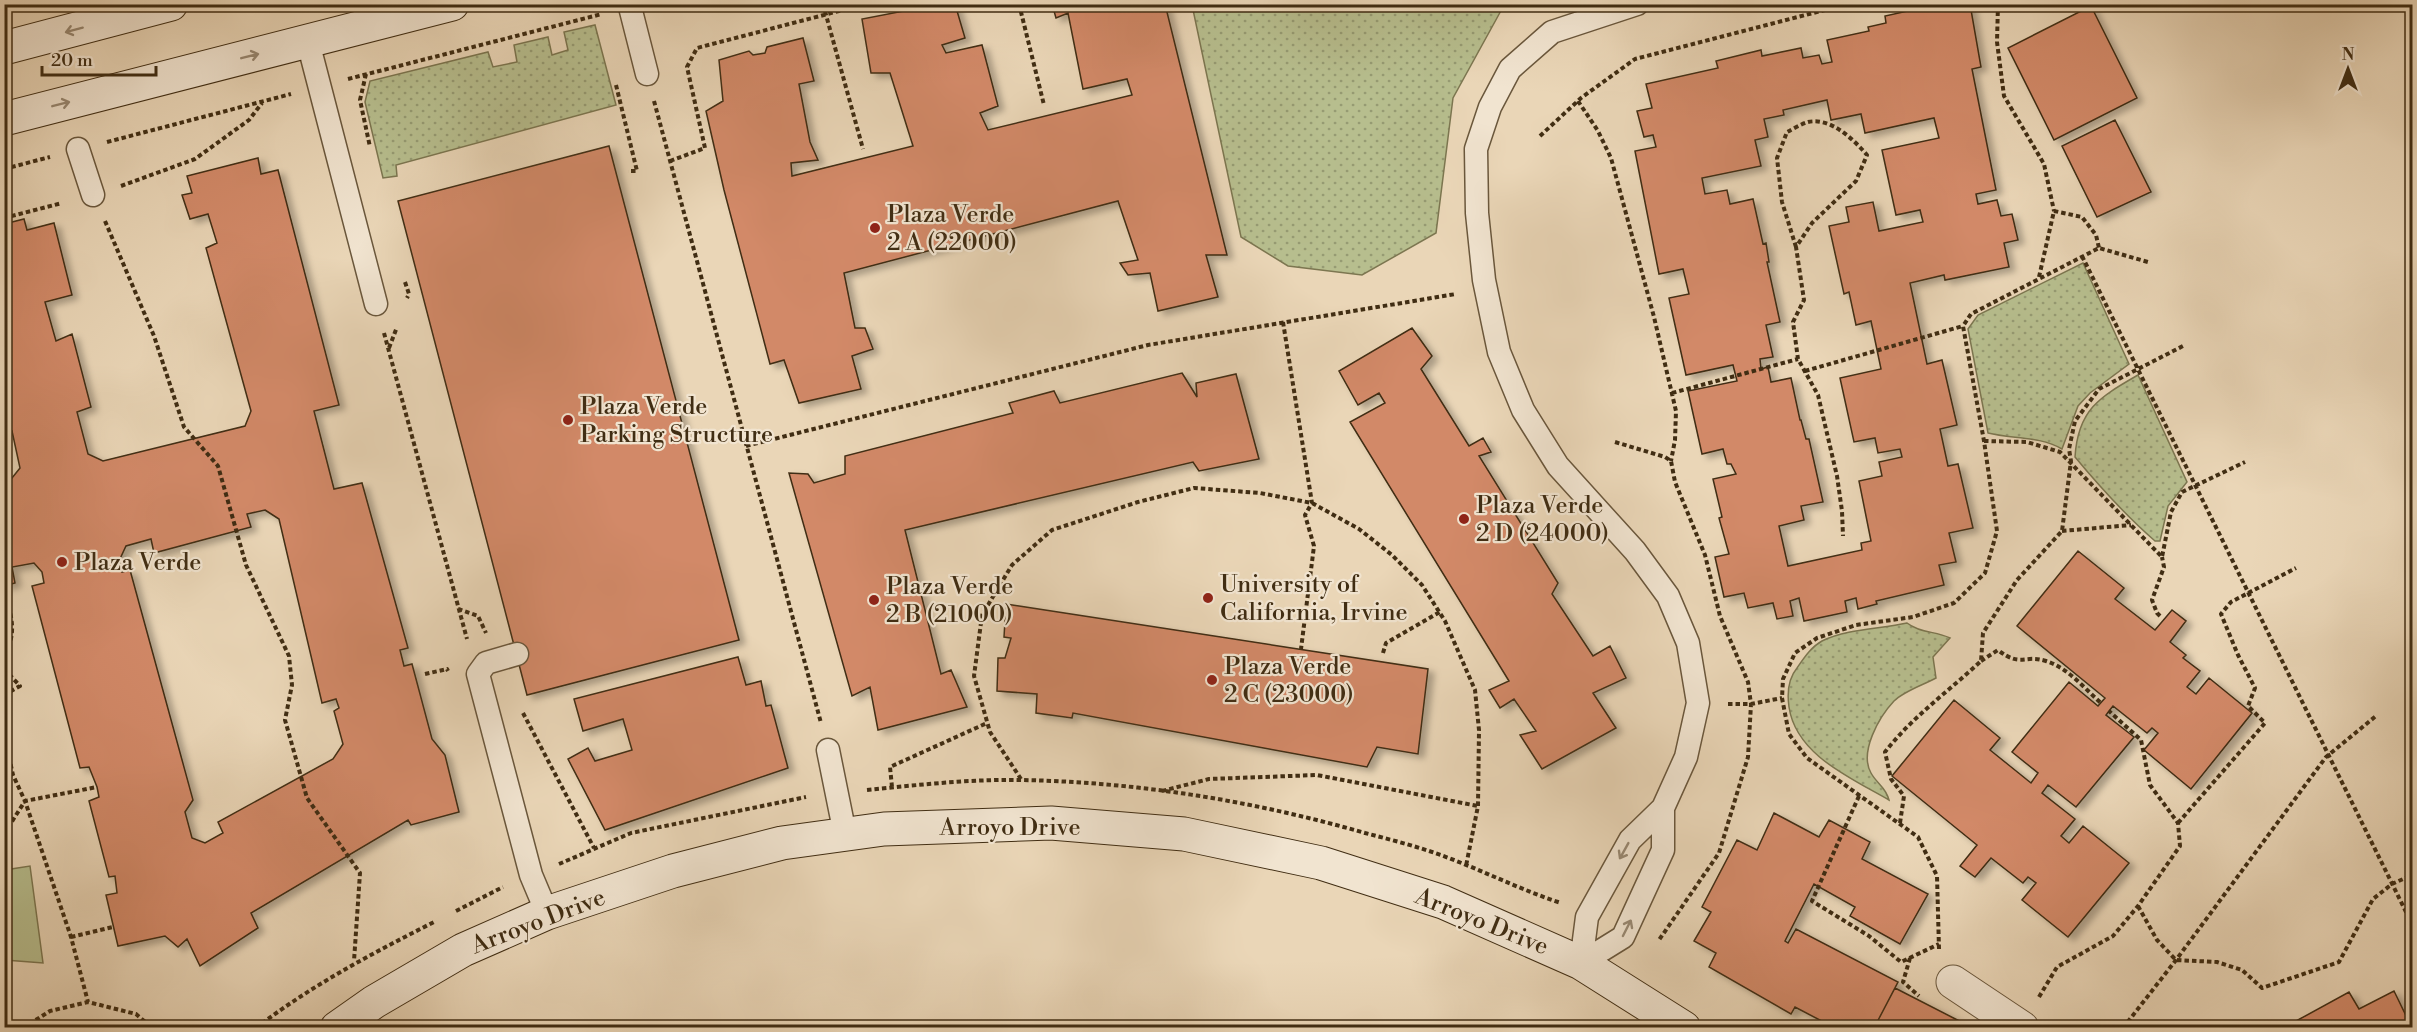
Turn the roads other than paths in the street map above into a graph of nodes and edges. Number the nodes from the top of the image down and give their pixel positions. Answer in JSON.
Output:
{"nodes":[{"id":1,"x":171,"y":4,"type":"edge"},
{"id":2,"x":452,"y":4,"type":"edge"},
{"id":3,"x":1637,"y":4,"type":"edge"},
{"id":4,"x":630,"y":7,"type":"dead end"},
{"id":5,"x":309,"y":42,"type":"junction"},
{"id":6,"x":4,"y":48,"type":"edge"},
{"id":7,"x":647,"y":74,"type":"road end"},
{"id":8,"x":4,"y":119,"type":"edge"},
{"id":9,"x":78,"y":149,"type":"dead end"},
{"id":10,"x":93,"y":195,"type":"road end"},
{"id":11,"x":376,"y":304,"type":"road end"},
{"id":12,"x":508,"y":656,"type":"road end"},
{"id":13,"x":828,"y":750,"type":"road end"},
{"id":14,"x":1663,"y":808,"type":"junction"},
{"id":15,"x":845,"y":834,"type":"junction"},
{"id":16,"x":547,"y":913,"type":"junction"},
{"id":17,"x":1581,"y":963,"type":"junction"},
{"id":18,"x":1953,"y":982,"type":"road end"},
{"id":19,"x":2021,"y":1027,"type":"edge"},
{"id":20,"x":337,"y":1028,"type":"edge"},
{"id":21,"x":1684,"y":1028,"type":"edge"}],
"edges":[{"from":1,"to":6,"type":"street","one_way":true},
{"from":2,"to":5,"type":"street"},
{"from":3,"to":14,"type":"lane"},
{"from":4,"to":7,"type":"lane"},
{"from":8,"to":5,"type":"street","one_way":true},
{"from":5,"to":11,"type":"lane"},
{"from":9,"to":10,"type":"lane"},
{"from":12,"to":16,"type":"lane"},
{"from":13,"to":15,"type":"lane"},
{"from":14,"to":17,"type":"lane","one_way":true},
{"from":17,"to":14,"type":"lane","one_way":true},
{"from":15,"to":16,"type":"street","name":"Arroyo Drive"},
{"from":15,"to":17,"type":"street","name":"Arroyo Drive"},
{"from":16,"to":20,"type":"street","name":"Arroyo Drive"},
{"from":17,"to":21,"type":"street","name":"Arroyo Drive"},
{"from":18,"to":19,"type":"street"}]}
